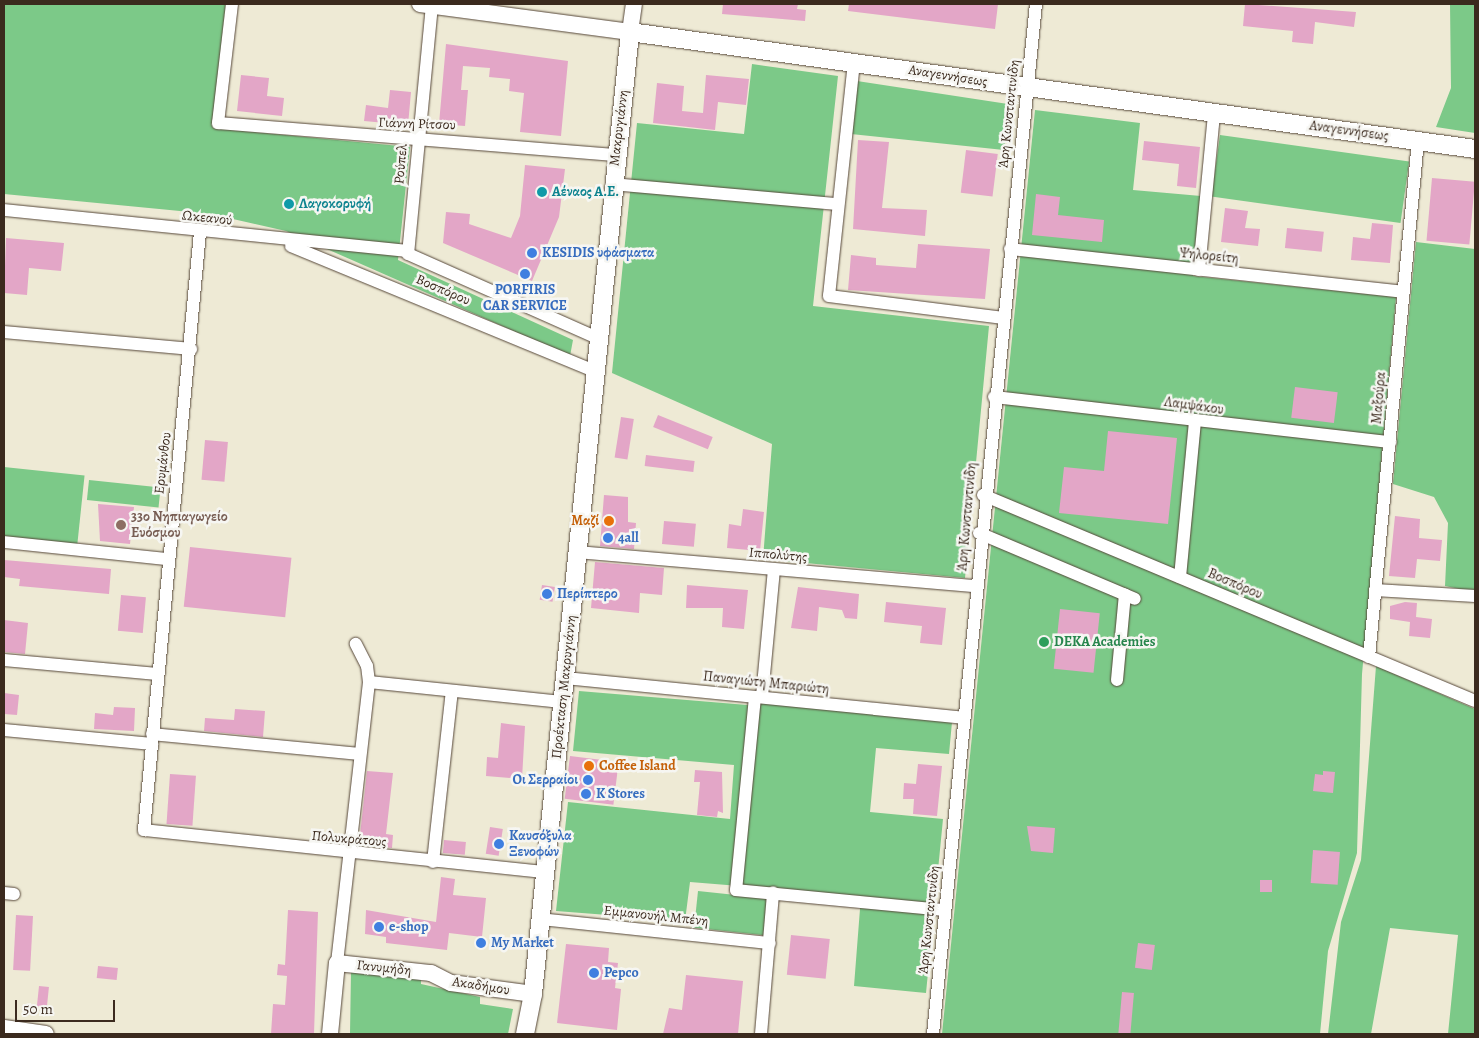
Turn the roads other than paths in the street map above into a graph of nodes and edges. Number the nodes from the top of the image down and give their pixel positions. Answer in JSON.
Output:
{"nodes":[{"id":1,"x":232,"y":4,"type":"edge"},
{"id":2,"x":634,"y":4,"type":"edge"},
{"id":3,"x":1036,"y":4,"type":"edge"},
{"id":4,"x":426,"y":5,"type":"edge"},
{"id":5,"x":630,"y":32,"type":"junction"},
{"id":6,"x":854,"y":62,"type":"junction"},
{"id":7,"x":1027,"y":88,"type":"junction"},
{"id":8,"x":1214,"y":113,"type":"junction"},
{"id":9,"x":418,"y":140,"type":"junction"},
{"id":10,"x":1418,"y":141,"type":"junction"},
{"id":11,"x":1475,"y":149,"type":"edge"},
{"id":12,"x":615,"y":155,"type":"junction"},
{"id":13,"x":612,"y":184,"type":"junction"},
{"id":14,"x":837,"y":204,"type":"junction"},
{"id":15,"x":4,"y":210,"type":"edge"},
{"id":16,"x":200,"y":232,"type":"junction"},
{"id":17,"x":277,"y":241,"type":"junction"},
{"id":18,"x":1010,"y":249,"type":"junction"},
{"id":19,"x":412,"y":256,"type":"junction"},
{"id":20,"x":1199,"y":270,"type":"junction"},
{"id":21,"x":1404,"y":292,"type":"junction"},
{"id":22,"x":1002,"y":318,"type":"junction"},
{"id":23,"x":4,"y":332,"type":"edge"},
{"id":24,"x":598,"y":338,"type":"junction"},
{"id":25,"x":191,"y":349,"type":"junction"},
{"id":26,"x":595,"y":371,"type":"junction"},
{"id":27,"x":994,"y":397,"type":"junction"},
{"id":28,"x":1195,"y":421,"type":"junction"},
{"id":29,"x":1390,"y":442,"type":"junction"},
{"id":30,"x":983,"y":495,"type":"junction"},
{"id":31,"x":979,"y":534,"type":"junction"},
{"id":32,"x":4,"y":542,"type":"edge"},
{"id":33,"x":577,"y":552,"type":"junction"},
{"id":34,"x":167,"y":558,"type":"junction"},
{"id":35,"x":774,"y":570,"type":"junction"},
{"id":36,"x":1180,"y":577,"type":"junction"},
{"id":37,"x":976,"y":586,"type":"junction"},
{"id":38,"x":1376,"y":590,"type":"junction"},
{"id":39,"x":1475,"y":596,"type":"edge"},
{"id":40,"x":356,"y":644,"type":"dead end"},
{"id":41,"x":1369,"y":657,"type":"junction"},
{"id":42,"x":4,"y":660,"type":"edge"},
{"id":43,"x":157,"y":674,"type":"junction"},
{"id":44,"x":565,"y":678,"type":"junction"},
{"id":45,"x":1117,"y":680,"type":"dead end"},
{"id":46,"x":369,"y":682,"type":"junction"},
{"id":47,"x":452,"y":691,"type":"junction"},
{"id":48,"x":759,"y":697,"type":"junction"},
{"id":49,"x":1475,"y":701,"type":"edge"},
{"id":50,"x":562,"y":702,"type":"junction"},
{"id":51,"x":963,"y":718,"type":"junction"},
{"id":52,"x":4,"y":730,"type":"edge"},
{"id":53,"x":152,"y":739,"type":"junction"},
{"id":54,"x":358,"y":754,"type":"junction"},
{"id":55,"x":149,"y":834,"type":"joint"},
{"id":56,"x":349,"y":853,"type":"junction"},
{"id":57,"x":433,"y":862,"type":"junction"},
{"id":58,"x":546,"y":872,"type":"junction"},
{"id":59,"x":773,"y":893,"type":"junction"},
{"id":60,"x":944,"y":910,"type":"junction"},
{"id":61,"x":540,"y":920,"type":"junction"},
{"id":62,"x":770,"y":943,"type":"junction"},
{"id":63,"x":337,"y":963,"type":"junction"},
{"id":64,"x":431,"y":973,"type":"joint"},
{"id":65,"x":532,"y":999,"type":"junction"},
{"id":66,"x":4,"y":1028,"type":"edge"},
{"id":67,"x":46,"y":1034,"type":"edge"},
{"id":68,"x":330,"y":1034,"type":"edge"},
{"id":69,"x":525,"y":1034,"type":"edge"},
{"id":70,"x":534,"y":1034,"type":"edge"},
{"id":71,"x":761,"y":1034,"type":"edge"},
{"id":72,"x":933,"y":1034,"type":"edge"}],
"edges":[{"from":1,"to":9,"type":"street","name":"Γιάννη Ρίτσου"},
{"from":2,"to":5,"type":"street","name":"Μακρυγιάννη"},
{"from":3,"to":7,"type":"street","name":"Άρη Κωνσταντινίδη"},
{"from":4,"to":5,"type":"street","name":"Αναγεννήσεως"},
{"from":4,"to":9,"type":"street","name":"Ρούπελ"},
{"from":5,"to":6,"type":"main road","name":"Αναγεννήσεως"},
{"from":5,"to":12,"type":"main road","name":"Μακρυγιάννη"},
{"from":6,"to":7,"type":"main road","name":"Αναγεννήσεως"},
{"from":6,"to":14,"type":"street"},
{"from":7,"to":8,"type":"main road","name":"Αναγεννήσεως"},
{"from":7,"to":18,"type":"street","name":"Άρη Κωνσταντινίδη"},
{"from":8,"to":10,"type":"main road","name":"Αναγεννήσεως"},
{"from":8,"to":20,"type":"street"},
{"from":9,"to":12,"type":"street","name":"Γιάννη Ρίτσου"},
{"from":9,"to":19,"type":"street","name":"Ρούπελ"},
{"from":10,"to":11,"type":"main road","name":"Αναγεννήσεως"},
{"from":10,"to":21,"type":"street","name":"Μαξούρα"},
{"from":12,"to":13,"type":"main road","name":"Μακρυγιάννη"},
{"from":13,"to":14,"type":"street"},
{"from":13,"to":24,"type":"main road","name":"Μακρυγιάννη"},
{"from":14,"to":22,"type":"street"},
{"from":15,"to":16,"type":"street","name":"Ωκεανού"},
{"from":16,"to":17,"type":"street","name":"Ωκεανού"},
{"from":16,"to":25,"type":"street","name":"Ερυμάνθου"},
{"from":17,"to":19,"type":"street","name":"Ωκεανού"},
{"from":17,"to":26,"type":"street","name":"Βοσπόρου"},
{"from":18,"to":20,"type":"street","name":"Ψηλορείτη"},
{"from":18,"to":22,"type":"street","name":"Άρη Κωνσταντινίδη"},
{"from":19,"to":24,"type":"street","name":"Βοσπόρου"},
{"from":20,"to":21,"type":"street","name":"Ψηλορείτη"},
{"from":21,"to":29,"type":"street","name":"Μαξούρα"},
{"from":22,"to":27,"type":"street","name":"Άρη Κωνσταντινίδη"},
{"from":23,"to":25,"type":"street"},
{"from":24,"to":26,"type":"main road","name":"Μακρυγιάννη"},
{"from":25,"to":34,"type":"street","name":"Ερυμάνθου"},
{"from":26,"to":33,"type":"main road","name":"Προέκταση Μακρυγιάννη"},
{"from":27,"to":28,"type":"street","name":"Λαμψάκου"},
{"from":27,"to":30,"type":"street","name":"Άρη Κωνσταντινίδη"},
{"from":28,"to":29,"type":"street","name":"Λαμψάκου"},
{"from":28,"to":36,"type":"street"},
{"from":29,"to":38,"type":"street","name":"Μαξούρα"},
{"from":30,"to":31,"type":"street","name":"Άρη Κωνσταντινίδη"},
{"from":30,"to":36,"type":"street","name":"Βοσπόρου"},
{"from":31,"to":37,"type":"street","name":"Άρη Κωνσταντινίδη"},
{"from":31,"to":45,"type":"street"},
{"from":32,"to":34,"type":"street"},
{"from":33,"to":35,"type":"street","name":"Ιππολύτης"},
{"from":33,"to":44,"type":"main road","name":"Προέκταση Μακρυγιάννη"},
{"from":34,"to":43,"type":"street","name":"Ερυμάνθου"},
{"from":35,"to":37,"type":"street","name":"Ιππολύτης"},
{"from":35,"to":48,"type":"street"},
{"from":36,"to":41,"type":"street","name":"Βοσπόρου"},
{"from":37,"to":51,"type":"street","name":"Άρη Κωνσταντινίδη"},
{"from":38,"to":39,"type":"street"},
{"from":38,"to":41,"type":"street","name":"Μαξούρα"},
{"from":40,"to":46,"type":"street"},
{"from":41,"to":49,"type":"street","name":"Βοσπόρου"},
{"from":42,"to":43,"type":"street"},
{"from":43,"to":53,"type":"street","name":"Ερυμάνθου"},
{"from":44,"to":48,"type":"street","name":"Παναγιώτη Μπαριώτη"},
{"from":44,"to":50,"type":"main road","name":"Προέκταση Μακρυγιάννη"},
{"from":46,"to":47,"type":"street"},
{"from":46,"to":54,"type":"street"},
{"from":47,"to":50,"type":"street"},
{"from":47,"to":57,"type":"street"},
{"from":48,"to":51,"type":"street","name":"Παναγιώτη Μπαριώτη"},
{"from":48,"to":59,"type":"street"},
{"from":50,"to":58,"type":"main road","name":"Προέκταση Μακρυγιάννη"},
{"from":51,"to":60,"type":"street","name":"Άρη Κωνσταντινίδη"},
{"from":52,"to":53,"type":"street"},
{"from":53,"to":54,"type":"street"},
{"from":53,"to":55,"type":"street","name":"Ερυμάνθου"},
{"from":54,"to":56,"type":"street"},
{"from":55,"to":56,"type":"street","name":"Πολυκράτους"},
{"from":56,"to":57,"type":"street","name":"Πολυκράτους"},
{"from":56,"to":63,"type":"street"},
{"from":57,"to":58,"type":"street","name":"Πολυκράτους"},
{"from":58,"to":61,"type":"main road","name":"Προέκταση Μακρυγιάννη"},
{"from":59,"to":60,"type":"street"},
{"from":59,"to":62,"type":"street"},
{"from":60,"to":72,"type":"street","name":"Άρη Κωνσταντινίδη"},
{"from":61,"to":62,"type":"street","name":"Εμμανουήλ Μπένη"},
{"from":61,"to":65,"type":"main road","name":"Προέκταση Μακρυγιάννη"},
{"from":62,"to":71,"type":"street"},
{"from":63,"to":64,"type":"street","name":"Γανυμήδη"},
{"from":63,"to":68,"type":"street"},
{"from":64,"to":65,"type":"street","name":"Ακαδήμου"},
{"from":65,"to":69,"type":"main road"},
{"from":65,"to":70,"type":"main road"},
{"from":66,"to":67,"type":"street"}]}
